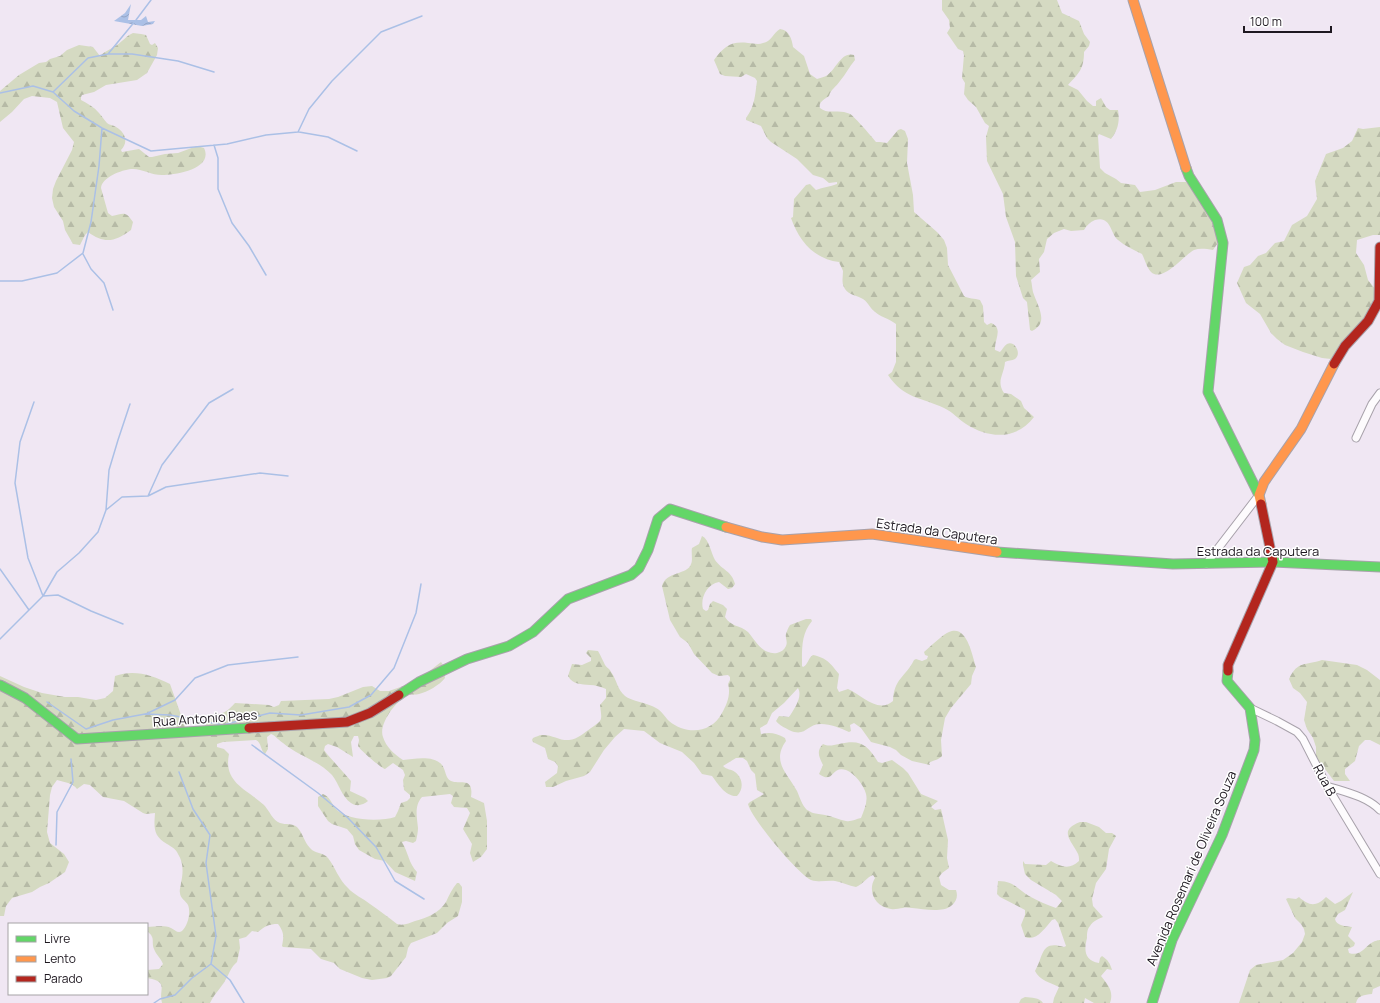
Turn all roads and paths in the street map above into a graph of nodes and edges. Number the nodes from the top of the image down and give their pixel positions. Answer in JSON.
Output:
{"nodes":[{"id":1,"x":1133,"y":0,"type":"edge"},
{"id":2,"x":1380,"y":247,"type":"edge"},
{"id":3,"x":1380,"y":393,"type":"edge"},
{"id":4,"x":1356,"y":438,"type":"dead end"},
{"id":5,"x":1259,"y":495,"type":"junction"},
{"id":6,"x":1273,"y":562,"type":"junction"},
{"id":7,"x":1206,"y":564,"type":"junction"},
{"id":8,"x":1380,"y":566,"type":"edge"},
{"id":9,"x":419,"y":682,"type":"joint"},
{"id":10,"x":0,"y":685,"type":"edge"},
{"id":11,"x":1250,"y":708,"type":"junction"},
{"id":12,"x":1327,"y":786,"type":"junction"},
{"id":13,"x":1380,"y":810,"type":"edge"},
{"id":14,"x":1380,"y":874,"type":"edge"},
{"id":15,"x":1152,"y":1003,"type":"edge"}],
"edges":[{"from":1,"to":5,"type":"street"},
{"from":2,"to":5,"type":"street"},
{"from":3,"to":4,"type":"street"},
{"from":5,"to":6,"type":"street"},
{"from":5,"to":7,"type":"street"},
{"from":6,"to":7,"type":"street","name":"Estrada da Caputera"},
{"from":6,"to":8,"type":"street","name":"Estrada da Caputera"},
{"from":6,"to":11,"type":"street"},
{"from":7,"to":9,"type":"street","name":"Estrada da Caputera"},
{"from":9,"to":10,"type":"street","name":"Rua Antonio Paes"},
{"from":11,"to":12,"type":"street","name":"Rua B"},
{"from":11,"to":15,"type":"street","name":"Avenida Rosemari de Oliveira Souza"},
{"from":12,"to":13,"type":"street"},
{"from":12,"to":14,"type":"street","name":"Rua B"}]}
